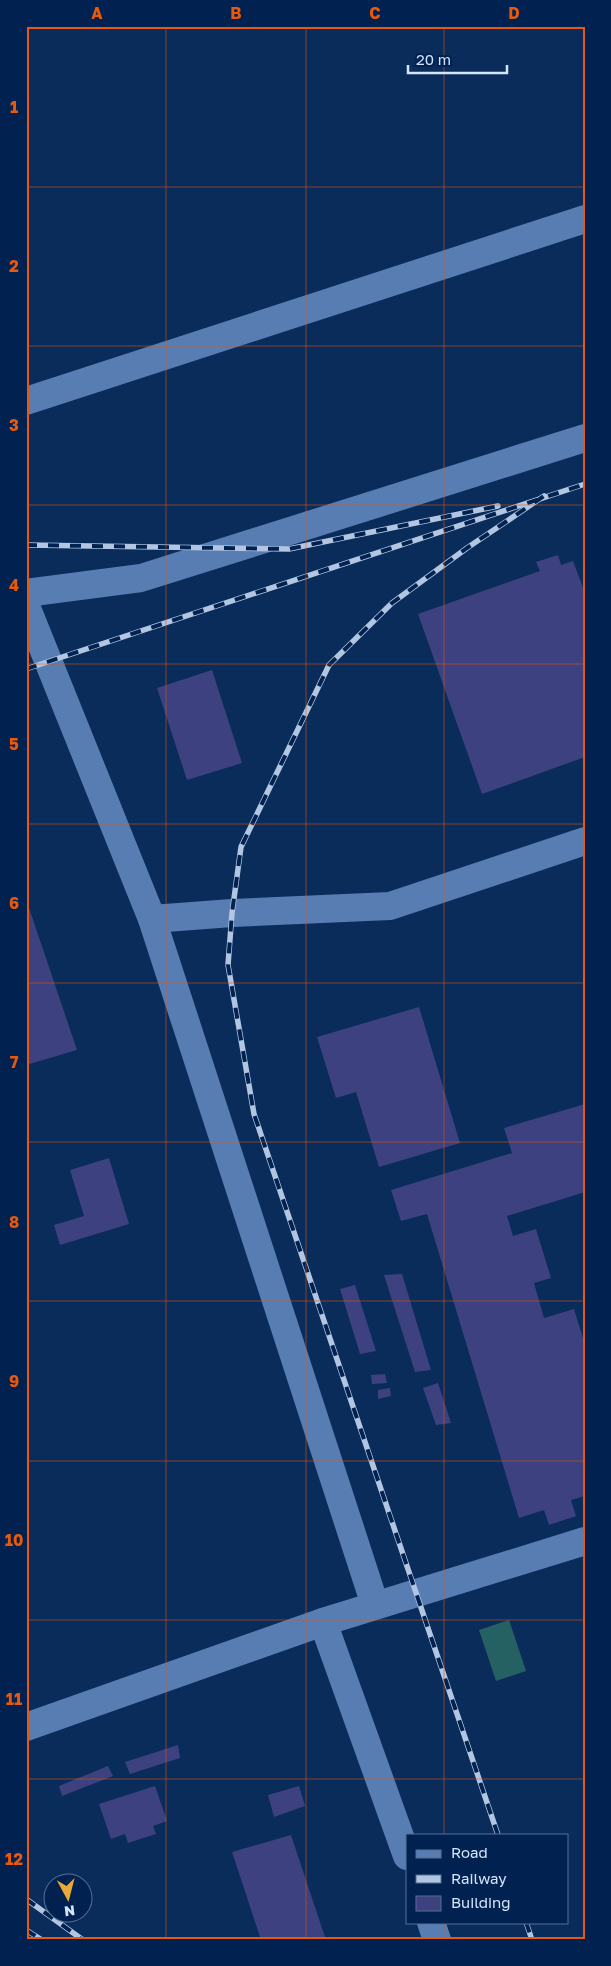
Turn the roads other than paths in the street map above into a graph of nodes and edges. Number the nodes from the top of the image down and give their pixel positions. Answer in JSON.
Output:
{"nodes":[{"id":1,"x":585,"y":219,"type":"edge"},
{"id":2,"x":26,"y":401,"type":"edge"},
{"id":3,"x":585,"y":438,"type":"edge"},
{"id":4,"x":26,"y":593,"type":"edge"},
{"id":5,"x":26,"y":606,"type":"edge"},
{"id":6,"x":585,"y":841,"type":"edge"},
{"id":7,"x":152,"y":920,"type":"junction"},
{"id":8,"x":585,"y":1541,"type":"edge"},
{"id":9,"x":375,"y":1606,"type":"junction"},
{"id":10,"x":323,"y":1622,"type":"junction"},
{"id":11,"x":26,"y":1727,"type":"edge"},
{"id":12,"x":406,"y":1853,"type":"edge"},
{"id":13,"x":432,"y":1924,"type":"edge"},
{"id":14,"x":437,"y":1940,"type":"edge"}],
"edges":[{"from":1,"to":2,"type":"lane"},
{"from":3,"to":4,"type":"lane"},
{"from":5,"to":7,"type":"lane"},
{"from":6,"to":7,"type":"lane"},
{"from":7,"to":9,"type":"lane"},
{"from":8,"to":9,"type":"lane"},
{"from":9,"to":10,"type":"lane"},
{"from":10,"to":11,"type":"lane"},
{"from":10,"to":12,"type":"lane"},
{"from":13,"to":14,"type":"lane"}]}
